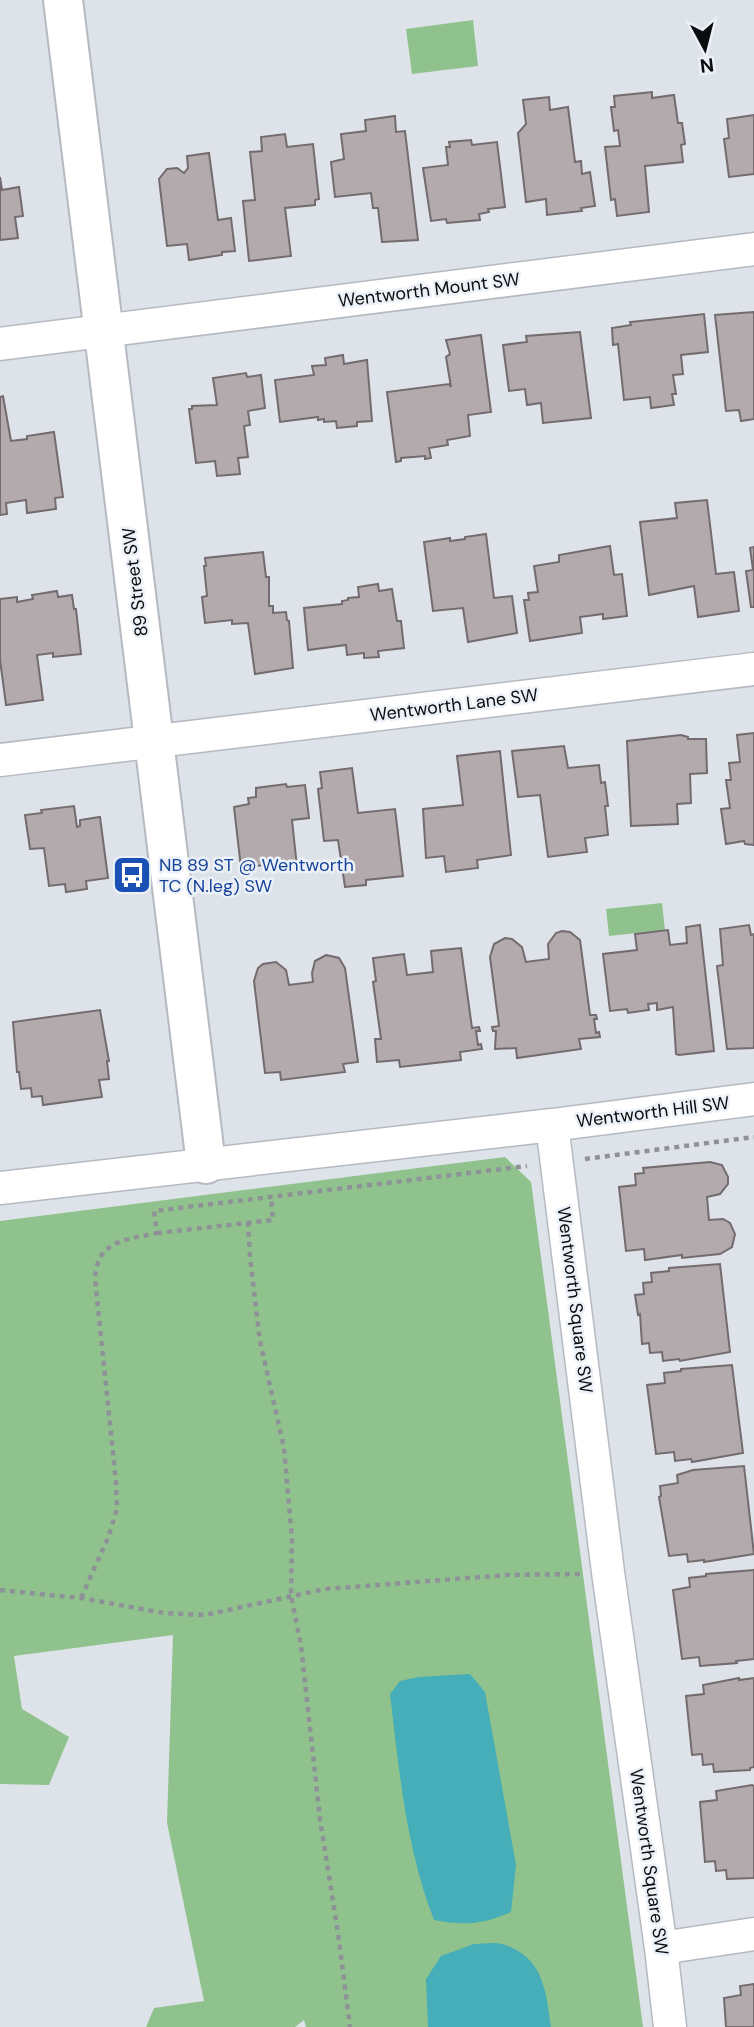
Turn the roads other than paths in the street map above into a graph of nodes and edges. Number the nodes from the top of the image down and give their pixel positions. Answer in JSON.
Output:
{"nodes":[{"id":1,"x":63,"y":0,"type":"edge"},
{"id":2,"x":754,"y":249,"type":"edge"},
{"id":3,"x":104,"y":331,"type":"junction"},
{"id":4,"x":0,"y":344,"type":"edge"},
{"id":5,"x":754,"y":669,"type":"edge"},
{"id":6,"x":155,"y":741,"type":"junction"},
{"id":7,"x":0,"y":760,"type":"edge"},
{"id":8,"x":754,"y":1099,"type":"edge"},
{"id":9,"x":552,"y":1125,"type":"junction"},
{"id":10,"x":206,"y":1164,"type":"junction"},
{"id":11,"x":0,"y":1188,"type":"edge"},
{"id":12,"x":754,"y":1934,"type":"edge"},
{"id":13,"x":661,"y":1948,"type":"junction"},
{"id":14,"x":670,"y":2027,"type":"edge"}],
"edges":[{"from":1,"to":3,"type":"street","name":"89 Street SW"},
{"from":2,"to":3,"type":"street","name":"Wentworth Mount SW"},
{"from":3,"to":4,"type":"street","name":"Wentworth Mount SW"},
{"from":3,"to":6,"type":"street","name":"89 Street SW"},
{"from":5,"to":6,"type":"street","name":"Wentworth Lane SW"},
{"from":6,"to":7,"type":"street","name":"Wentworth Lane SW"},
{"from":6,"to":10,"type":"street","name":"89 Street SW"},
{"from":8,"to":9,"type":"street","name":"Wentworth Hill SW"},
{"from":9,"to":10,"type":"street"},
{"from":9,"to":13,"type":"street","name":"Wentworth Square SW"},
{"from":10,"to":11,"type":"street"},
{"from":12,"to":13,"type":"street"},
{"from":13,"to":14,"type":"street","name":"Wentworth Square SW"}]}
